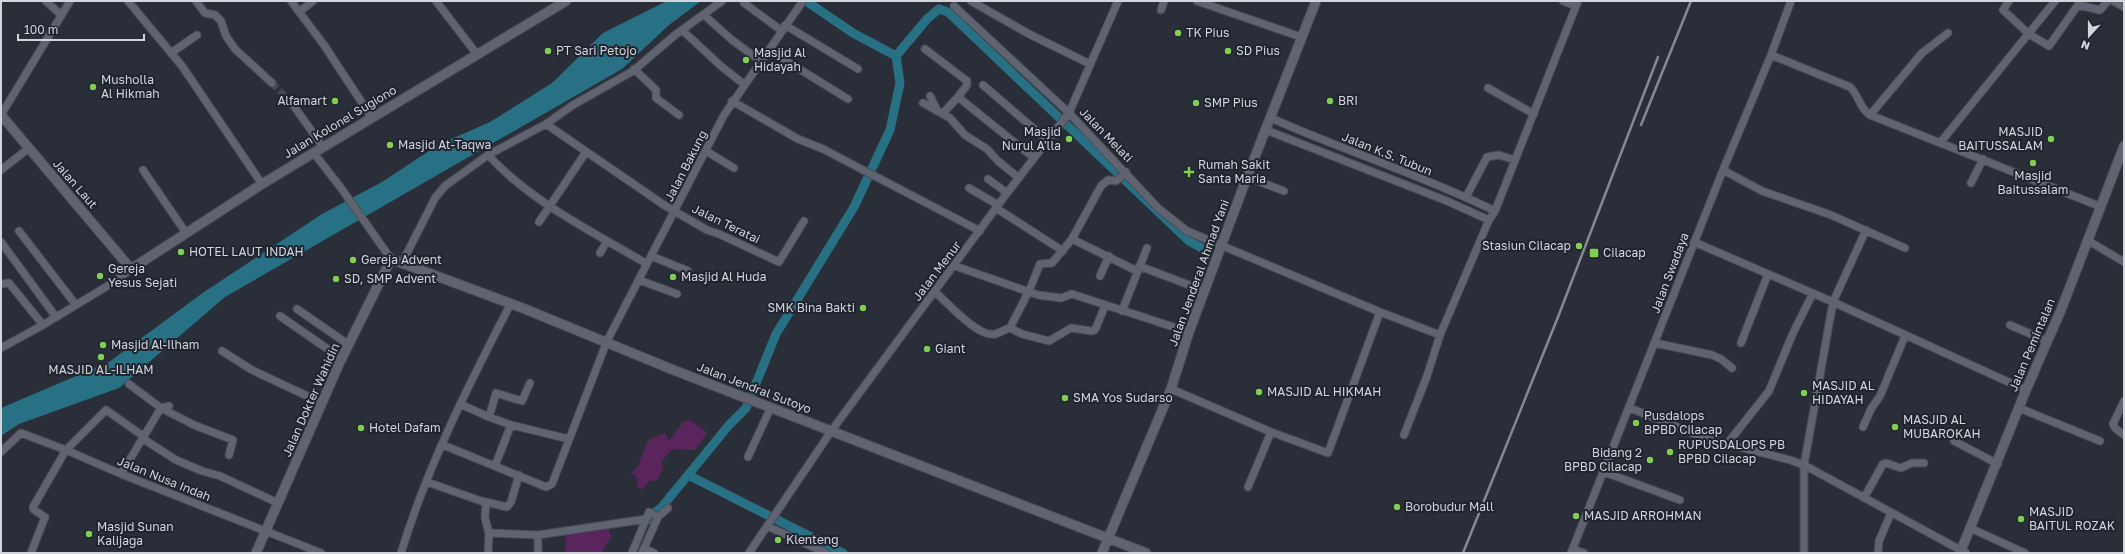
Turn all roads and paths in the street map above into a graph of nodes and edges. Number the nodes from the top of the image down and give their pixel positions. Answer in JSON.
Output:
{"nodes":[{"id":1,"x":46,"y":1,"type":"edge"},
{"id":2,"x":70,"y":1,"type":"edge"},
{"id":3,"x":128,"y":1,"type":"edge"},
{"id":4,"x":196,"y":1,"type":"edge"},
{"id":5,"x":291,"y":1,"type":"edge"},
{"id":6,"x":313,"y":1,"type":"edge"},
{"id":7,"x":436,"y":1,"type":"edge"},
{"id":8,"x":566,"y":1,"type":"edge"},
{"id":9,"x":722,"y":1,"type":"edge"},
{"id":10,"x":803,"y":1,"type":"edge"},
{"id":11,"x":971,"y":1,"type":"edge"},
{"id":12,"x":1118,"y":1,"type":"edge"},
{"id":13,"x":1164,"y":1,"type":"edge"},
{"id":14,"x":1197,"y":1,"type":"edge"},
{"id":15,"x":1316,"y":1,"type":"edge"},
{"id":16,"x":1563,"y":1,"type":"edge"},
{"id":17,"x":1791,"y":1,"type":"edge"},
{"id":18,"x":2009,"y":1,"type":"edge"},
{"id":19,"x":2055,"y":1,"type":"edge"},
{"id":20,"x":2108,"y":1,"type":"edge"},
{"id":21,"x":2113,"y":1,"type":"edge"},
{"id":22,"x":744,"y":3,"type":"dead end"},
{"id":23,"x":1577,"y":4,"type":"edge"},
{"id":24,"x":954,"y":6,"type":"dead end"},
{"id":25,"x":2124,"y":7,"type":"edge"},
{"id":26,"x":1161,"y":10,"type":"dead end"},
{"id":27,"x":299,"y":12,"type":"junction"},
{"id":28,"x":61,"y":15,"type":"junction"},
{"id":29,"x":704,"y":15,"type":"junction"},
{"id":30,"x":783,"y":28,"type":"junction"},
{"id":31,"x":682,"y":30,"type":"junction"},
{"id":32,"x":1948,"y":33,"type":"dead end"},
{"id":33,"x":2029,"y":34,"type":"junction"},
{"id":34,"x":197,"y":35,"type":"dead end"},
{"id":35,"x":1301,"y":37,"type":"junction"},
{"id":36,"x":925,"y":49,"type":"dead end"},
{"id":37,"x":770,"y":51,"type":"junction"},
{"id":38,"x":171,"y":52,"type":"junction"},
{"id":39,"x":476,"y":53,"type":"junction"},
{"id":40,"x":1771,"y":55,"type":"junction"},
{"id":41,"x":762,"y":62,"type":"junction"},
{"id":42,"x":1090,"y":64,"type":"junction"},
{"id":43,"x":634,"y":69,"type":"junction"},
{"id":44,"x":858,"y":69,"type":"dead end"},
{"id":45,"x":272,"y":83,"type":"tunnel mouth"},
{"id":46,"x":745,"y":85,"type":"junction"},
{"id":47,"x":983,"y":85,"type":"dead end"},
{"id":48,"x":1488,"y":88,"type":"dead end"},
{"id":49,"x":930,"y":96,"type":"dead end"},
{"id":50,"x":958,"y":97,"type":"junction"},
{"id":51,"x":848,"y":99,"type":"dead end"},
{"id":52,"x":732,"y":101,"type":"junction"},
{"id":53,"x":291,"y":102,"type":"tunnel mouth"},
{"id":54,"x":923,"y":103,"type":"dead end"},
{"id":55,"x":940,"y":112,"type":"junction"},
{"id":56,"x":1068,"y":114,"type":"junction"},
{"id":57,"x":1534,"y":114,"type":"junction"},
{"id":58,"x":1,"y":115,"type":"edge"},
{"id":59,"x":679,"y":115,"type":"dead end"},
{"id":60,"x":1870,"y":115,"type":"junction"},
{"id":61,"x":372,"y":118,"type":"junction"},
{"id":62,"x":1271,"y":118,"type":"junction"},
{"id":63,"x":546,"y":124,"type":"junction"},
{"id":64,"x":1266,"y":130,"type":"junction"},
{"id":65,"x":1047,"y":140,"type":"junction"},
{"id":66,"x":1940,"y":143,"type":"junction"},
{"id":67,"x":2124,"y":146,"type":"edge"},
{"id":68,"x":323,"y":147,"type":"junction"},
{"id":69,"x":29,"y":148,"type":"junction"},
{"id":70,"x":706,"y":151,"type":"junction"},
{"id":71,"x":313,"y":152,"type":"junction"},
{"id":72,"x":586,"y":152,"type":"junction"},
{"id":73,"x":488,"y":155,"type":"junction"},
{"id":74,"x":1034,"y":158,"type":"junction"},
{"id":75,"x":1983,"y":159,"type":"junction"},
{"id":76,"x":1372,"y":160,"type":"junction"},
{"id":77,"x":1514,"y":160,"type":"junction"},
{"id":78,"x":734,"y":168,"type":"dead end"},
{"id":79,"x":1368,"y":169,"type":"junction"},
{"id":80,"x":1,"y":170,"type":"edge"},
{"id":81,"x":143,"y":170,"type":"dead end"},
{"id":82,"x":1723,"y":170,"type":"junction"},
{"id":83,"x":1121,"y":176,"type":"junction"},
{"id":84,"x":1247,"y":177,"type":"junction"},
{"id":85,"x":1019,"y":178,"type":"junction"},
{"id":86,"x":988,"y":179,"type":"dead end"},
{"id":87,"x":1972,"y":183,"type":"dead end"},
{"id":88,"x":262,"y":184,"type":"junction"},
{"id":89,"x":969,"y":188,"type":"dead end"},
{"id":90,"x":1284,"y":191,"type":"dead end"},
{"id":91,"x":1007,"y":193,"type":"junction"},
{"id":92,"x":1466,"y":197,"type":"junction"},
{"id":93,"x":550,"y":205,"type":"junction"},
{"id":94,"x":2099,"y":206,"type":"junction"},
{"id":95,"x":997,"y":207,"type":"junction"},
{"id":96,"x":1495,"y":210,"type":"junction"},
{"id":97,"x":675,"y":211,"type":"junction"},
{"id":98,"x":1489,"y":220,"type":"junction"},
{"id":99,"x":804,"y":221,"type":"dead end"},
{"id":100,"x":539,"y":222,"type":"dead end"},
{"id":101,"x":1866,"y":230,"type":"junction"},
{"id":102,"x":980,"y":231,"type":"junction"},
{"id":103,"x":19,"y":232,"type":"dead end"},
{"id":104,"x":186,"y":233,"type":"junction"},
{"id":105,"x":1072,"y":239,"type":"junction"},
{"id":106,"x":2087,"y":240,"type":"junction"},
{"id":107,"x":608,"y":241,"type":"junction"},
{"id":108,"x":1,"y":242,"type":"edge"},
{"id":109,"x":1694,"y":242,"type":"junction"},
{"id":110,"x":1223,"y":246,"type":"junction"},
{"id":111,"x":1147,"y":248,"type":"dead end"},
{"id":112,"x":1905,"y":248,"type":"dead end"},
{"id":113,"x":1062,"y":251,"type":"junction"},
{"id":114,"x":600,"y":253,"type":"dead end"},
{"id":115,"x":651,"y":256,"type":"junction"},
{"id":116,"x":1109,"y":256,"type":"junction"},
{"id":117,"x":391,"y":259,"type":"junction"},
{"id":118,"x":2124,"y":262,"type":"edge"},
{"id":119,"x":402,"y":263,"type":"junction"},
{"id":120,"x":647,"y":264,"type":"junction"},
{"id":121,"x":955,"y":266,"type":"junction"},
{"id":122,"x":130,"y":269,"type":"junction"},
{"id":123,"x":1138,"y":269,"type":"junction"},
{"id":124,"x":688,"y":271,"type":"dead end"},
{"id":125,"x":1768,"y":274,"type":"junction"},
{"id":126,"x":1100,"y":276,"type":"dead end"},
{"id":127,"x":639,"y":280,"type":"junction"},
{"id":128,"x":1,"y":284,"type":"edge"},
{"id":129,"x":1028,"y":291,"type":"junction"},
{"id":130,"x":1205,"y":291,"type":"junction"},
{"id":131,"x":935,"y":292,"type":"junction"},
{"id":132,"x":1813,"y":293,"type":"junction"},
{"id":133,"x":676,"y":294,"type":"dead end"},
{"id":134,"x":1833,"y":302,"type":"junction"},
{"id":135,"x":510,"y":304,"type":"junction"},
{"id":136,"x":76,"y":305,"type":"junction"},
{"id":137,"x":1106,"y":306,"type":"junction"},
{"id":138,"x":297,"y":308,"type":"dead end"},
{"id":139,"x":1122,"y":311,"type":"junction"},
{"id":140,"x":1380,"y":312,"type":"junction"},
{"id":141,"x":280,"y":316,"type":"dead end"},
{"id":142,"x":56,"y":317,"type":"junction"},
{"id":143,"x":43,"y":325,"type":"junction"},
{"id":144,"x":2010,"y":325,"type":"dead end"},
{"id":145,"x":1010,"y":328,"type":"junction"},
{"id":146,"x":1189,"y":332,"type":"junction"},
{"id":147,"x":1440,"y":335,"type":"junction"},
{"id":148,"x":1905,"y":336,"type":"junction"},
{"id":149,"x":607,"y":341,"type":"junction"},
{"id":150,"x":2047,"y":341,"type":"junction"},
{"id":151,"x":1655,"y":342,"type":"junction"},
{"id":152,"x":1741,"y":343,"type":"dead end"},
{"id":153,"x":349,"y":345,"type":"junction"},
{"id":154,"x":1,"y":348,"type":"edge"},
{"id":155,"x":222,"y":351,"type":"dead end"},
{"id":156,"x":342,"y":359,"type":"junction"},
{"id":157,"x":1732,"y":368,"type":"dead end"},
{"id":158,"x":530,"y":383,"type":"dead end"},
{"id":159,"x":129,"y":384,"type":"dead end"},
{"id":160,"x":1170,"y":389,"type":"junction"},
{"id":161,"x":2026,"y":390,"type":"junction"},
{"id":162,"x":2124,"y":401,"type":"edge"},
{"id":163,"x":322,"y":403,"type":"junction"},
{"id":164,"x":460,"y":404,"type":"junction"},
{"id":165,"x":169,"y":406,"type":"dead end"},
{"id":166,"x":771,"y":407,"type":"junction"},
{"id":167,"x":160,"y":408,"type":"junction"},
{"id":168,"x":1630,"y":408,"type":"junction"},
{"id":169,"x":2019,"y":408,"type":"junction"},
{"id":170,"x":489,"y":417,"type":"junction"},
{"id":171,"x":511,"y":425,"type":"junction"},
{"id":172,"x":1863,"y":428,"type":"dead end"},
{"id":173,"x":832,"y":430,"type":"junction"},
{"id":174,"x":1271,"y":432,"type":"junction"},
{"id":175,"x":1404,"y":435,"type":"dead end"},
{"id":176,"x":2124,"y":435,"type":"edge"},
{"id":177,"x":143,"y":437,"type":"junction"},
{"id":178,"x":569,"y":439,"type":"junction"},
{"id":179,"x":2100,"y":440,"type":"dead end"},
{"id":180,"x":1954,"y":441,"type":"dead end"},
{"id":181,"x":1727,"y":444,"type":"junction"},
{"id":182,"x":443,"y":445,"type":"junction"},
{"id":183,"x":66,"y":450,"type":"junction"},
{"id":184,"x":1,"y":452,"type":"edge"},
{"id":185,"x":229,"y":455,"type":"dead end"},
{"id":186,"x":748,"y":457,"type":"dead end"},
{"id":187,"x":1924,"y":463,"type":"dead end"},
{"id":188,"x":1998,"y":464,"type":"junction"},
{"id":189,"x":1804,"y":465,"type":"junction"},
{"id":190,"x":495,"y":466,"type":"junction"},
{"id":191,"x":1604,"y":472,"type":"junction"},
{"id":192,"x":121,"y":474,"type":"junction"},
{"id":193,"x":519,"y":475,"type":"junction"},
{"id":194,"x":427,"y":482,"type":"junction"},
{"id":195,"x":1248,"y":487,"type":"dead end"},
{"id":196,"x":1864,"y":498,"type":"junction"},
{"id":197,"x":1680,"y":500,"type":"dead end"},
{"id":198,"x":486,"y":502,"type":"junction"},
{"id":199,"x":278,"y":503,"type":"junction"},
{"id":200,"x":668,"y":508,"type":"dead end"},
{"id":201,"x":1891,"y":512,"type":"junction"},
{"id":202,"x":655,"y":515,"type":"junction"},
{"id":203,"x":646,"y":519,"type":"junction"},
{"id":204,"x":767,"y":526,"type":"junction"},
{"id":205,"x":1970,"y":528,"type":"junction"},
{"id":206,"x":266,"y":531,"type":"junction"},
{"id":207,"x":488,"y":533,"type":"junction"},
{"id":208,"x":538,"y":535,"type":"junction"},
{"id":209,"x":1108,"y":538,"type":"junction"},
{"id":210,"x":643,"y":550,"type":"edge"},
{"id":211,"x":1572,"y":551,"type":"edge"},
{"id":212,"x":1962,"y":552,"type":"edge"},
{"id":213,"x":31,"y":553,"type":"edge"},
{"id":214,"x":256,"y":553,"type":"edge"},
{"id":215,"x":321,"y":553,"type":"edge"},
{"id":216,"x":402,"y":553,"type":"edge"},
{"id":217,"x":488,"y":553,"type":"edge"},
{"id":218,"x":538,"y":553,"type":"edge"},
{"id":219,"x":632,"y":553,"type":"edge"},
{"id":220,"x":654,"y":553,"type":"edge"},
{"id":221,"x":749,"y":553,"type":"edge"},
{"id":222,"x":826,"y":553,"type":"edge"},
{"id":223,"x":1102,"y":553,"type":"edge"},
{"id":224,"x":1146,"y":553,"type":"edge"},
{"id":225,"x":1584,"y":553,"type":"edge"},
{"id":226,"x":1804,"y":553,"type":"edge"},
{"id":227,"x":1878,"y":553,"type":"edge"},
{"id":228,"x":2025,"y":553,"type":"edge"}],
"edges":[{"from":1,"to":28,"type":"street"},
{"from":2,"to":28,"type":"street"},
{"from":3,"to":38,"type":"street"},
{"from":4,"to":45,"type":"street"},
{"from":5,"to":27,"type":"street"},
{"from":6,"to":27,"type":"street"},
{"from":7,"to":39,"type":"street"},
{"from":8,"to":39,"type":"street","name":"Jalan Kolonel Sugiono"},
{"from":9,"to":29,"type":"street"},
{"from":10,"to":30,"type":"street","name":"Jalan Bakung"},
{"from":11,"to":42,"type":"street"},
{"from":12,"to":42,"type":"street","name":"Jalan Melati"},
{"from":13,"to":26,"type":"street"},
{"from":14,"to":35,"type":"street"},
{"from":15,"to":35,"type":"street","name":"Jalan Jenderal Ahmad Yani"},
{"from":16,"to":23,"type":"street"},
{"from":17,"to":40,"type":"street","name":"Jalan Swadaya"},
{"from":18,"to":33,"type":"street"},
{"from":19,"to":33,"type":"street"},
{"from":20,"to":33,"type":"street"},
{"from":21,"to":25,"type":"street"},
{"from":22,"to":30,"type":"street"},
{"from":23,"to":57,"type":"street"},
{"from":24,"to":56,"type":"street"},
{"from":27,"to":61,"type":"street"},
{"from":28,"to":58,"type":"street"},
{"from":29,"to":31,"type":"street"},
{"from":29,"to":41,"type":"street"},
{"from":30,"to":37,"type":"street","name":"Jalan Bakung"},
{"from":30,"to":44,"type":"street"},
{"from":31,"to":43,"type":"street"},
{"from":31,"to":46,"type":"street"},
{"from":32,"to":60,"type":"street"},
{"from":33,"to":66,"type":"street"},
{"from":34,"to":38,"type":"street"},
{"from":35,"to":62,"type":"street","name":"Jalan Jenderal Ahmad Yani"},
{"from":36,"to":50,"type":"street"},
{"from":37,"to":41,"type":"street","name":"Jalan Bakung"},
{"from":37,"to":51,"type":"street"},
{"from":38,"to":88,"type":"street"},
{"from":39,"to":61,"type":"street","name":"Jalan Kolonel Sugiono"},
{"from":40,"to":60,"type":"street"},
{"from":40,"to":82,"type":"street","name":"Jalan Swadaya"},
{"from":41,"to":46,"type":"street","name":"Jalan Bakung"},
{"from":42,"to":56,"type":"street","name":"Jalan Melati"},
{"from":43,"to":59,"type":"street"},
{"from":43,"to":63,"type":"street"},
{"from":46,"to":52,"type":"street","name":"Jalan Bakung"},
{"from":47,"to":65,"type":"street"},
{"from":48,"to":57,"type":"street"},
{"from":49,"to":55,"type":"street"},
{"from":50,"to":55,"type":"street"},
{"from":50,"to":74,"type":"street"},
{"from":52,"to":70,"type":"street","name":"Jalan Bakung"},
{"from":52,"to":102,"type":"street"},
{"from":53,"to":68,"type":"street"},
{"from":54,"to":55,"type":"street"},
{"from":55,"to":85,"type":"street"},
{"from":56,"to":65,"type":"street","name":"Jalan Menur"},
{"from":56,"to":83,"type":"street","name":"Jalan Melati"},
{"from":57,"to":77,"type":"street"},
{"from":58,"to":69,"type":"street","name":"Jalan Laut"},
{"from":60,"to":66,"type":"street"},
{"from":61,"to":68,"type":"street","name":"Jalan Kolonel Sugiono"},
{"from":62,"to":64,"type":"street","name":"Jalan Jenderal Ahmad Yani"},
{"from":62,"to":76,"type":"street","name":"Jalan K.S. Tubun"},
{"from":63,"to":72,"type":"street","name":"Jalan Teratai"},
{"from":63,"to":73,"type":"street"},
{"from":64,"to":79,"type":"street","name":"Jalan K.S. Tubun"},
{"from":64,"to":84,"type":"street","name":"Jalan Jenderal Ahmad Yani"},
{"from":65,"to":74,"type":"street","name":"Jalan Menur"},
{"from":66,"to":75,"type":"street"},
{"from":67,"to":94,"type":"street","name":"Jalan Pemintalan"},
{"from":68,"to":71,"type":"street","name":"Jalan Kolonel Sugiono"},
{"from":69,"to":80,"type":"street"},
{"from":69,"to":122,"type":"street","name":"Jalan Laut"},
{"from":70,"to":78,"type":"street"},
{"from":70,"to":97,"type":"street","name":"Jalan Bakung"},
{"from":71,"to":88,"type":"street","name":"Jalan Kolonel Sugiono"},
{"from":71,"to":117,"type":"street"},
{"from":72,"to":93,"type":"street"},
{"from":72,"to":97,"type":"street","name":"Jalan Teratai"},
{"from":73,"to":93,"type":"street"},
{"from":73,"to":119,"type":"street"},
{"from":74,"to":85,"type":"street","name":"Jalan Menur"},
{"from":75,"to":87,"type":"street"},
{"from":75,"to":94,"type":"street"},
{"from":76,"to":79,"type":"street"},
{"from":76,"to":92,"type":"street","name":"Jalan K.S. Tubun"},
{"from":77,"to":92,"type":"street"},
{"from":77,"to":96,"type":"street"},
{"from":79,"to":98,"type":"street","name":"Jalan K.S. Tubun"},
{"from":81,"to":104,"type":"street"},
{"from":82,"to":101,"type":"street"},
{"from":82,"to":109,"type":"street","name":"Jalan Swadaya"},
{"from":83,"to":105,"type":"street"},
{"from":83,"to":110,"type":"street","name":"Jalan Melati"},
{"from":84,"to":90,"type":"street"},
{"from":84,"to":110,"type":"street","name":"Jalan Jenderal Ahmad Yani"},
{"from":85,"to":91,"type":"street","name":"Jalan Menur"},
{"from":86,"to":91,"type":"street"},
{"from":88,"to":104,"type":"street","name":"Jalan Kolonel Sugiono"},
{"from":89,"to":95,"type":"street"},
{"from":91,"to":95,"type":"street","name":"Jalan Menur"},
{"from":92,"to":96,"type":"street","name":"Jalan K.S. Tubun"},
{"from":93,"to":100,"type":"street"},
{"from":93,"to":107,"type":"street"},
{"from":94,"to":106,"type":"street","name":"Jalan Pemintalan"},
{"from":95,"to":102,"type":"street","name":"Jalan Menur"},
{"from":95,"to":113,"type":"street"},
{"from":96,"to":98,"type":"street"},
{"from":97,"to":99,"type":"street","name":"Jalan Teratai"},
{"from":97,"to":115,"type":"street","name":"Jalan Bakung"},
{"from":98,"to":147,"type":"street"},
{"from":101,"to":112,"type":"street"},
{"from":101,"to":134,"type":"street"},
{"from":102,"to":121,"type":"street","name":"Jalan Menur"},
{"from":103,"to":136,"type":"street"},
{"from":104,"to":122,"type":"street","name":"Jalan Kolonel Sugiono"},
{"from":105,"to":113,"type":"street"},
{"from":105,"to":116,"type":"street"},
{"from":106,"to":118,"type":"street"},
{"from":106,"to":150,"type":"street","name":"Jalan Pemintalan"},
{"from":107,"to":114,"type":"street"},
{"from":107,"to":120,"type":"street"},
{"from":108,"to":142,"type":"street"},
{"from":109,"to":125,"type":"street"},
{"from":109,"to":151,"type":"street","name":"Jalan Swadaya"},
{"from":110,"to":130,"type":"street","name":"Jalan Jenderal Ahmad Yani"},
{"from":110,"to":140,"type":"street","name":"Jalan Melati"},
{"from":111,"to":123,"type":"street"},
{"from":113,"to":129,"type":"street"},
{"from":115,"to":120,"type":"street","name":"Jalan Bakung"},
{"from":115,"to":124,"type":"street"},
{"from":116,"to":123,"type":"street"},
{"from":116,"to":126,"type":"street"},
{"from":117,"to":119,"type":"street","name":"Jalan Jendral Sutoyo"},
{"from":117,"to":153,"type":"street","name":"Jalan Dokter Wahidin"},
{"from":119,"to":135,"type":"street","name":"Jalan Jendral Sutoyo"},
{"from":120,"to":127,"type":"street","name":"Jalan Bakung"},
{"from":121,"to":129,"type":"street"},
{"from":121,"to":131,"type":"street","name":"Jalan Menur"},
{"from":122,"to":136,"type":"street"},
{"from":123,"to":130,"type":"street"},
{"from":123,"to":139,"type":"street"},
{"from":125,"to":132,"type":"street"},
{"from":125,"to":152,"type":"street"},
{"from":127,"to":133,"type":"street"},
{"from":127,"to":149,"type":"street","name":"Jalan Bakung"},
{"from":128,"to":143,"type":"street"},
{"from":129,"to":137,"type":"street"},
{"from":129,"to":145,"type":"street"},
{"from":130,"to":146,"type":"street","name":"Jalan Jenderal Ahmad Yani"},
{"from":131,"to":145,"type":"street"},
{"from":131,"to":173,"type":"street","name":"Jalan Menur"},
{"from":132,"to":134,"type":"street"},
{"from":132,"to":181,"type":"street"},
{"from":134,"to":148,"type":"street"},
{"from":134,"to":189,"type":"street"},
{"from":135,"to":149,"type":"street","name":"Jalan Jendral Sutoyo"},
{"from":135,"to":164,"type":"street"},
{"from":136,"to":142,"type":"street"},
{"from":137,"to":139,"type":"street"},
{"from":137,"to":145,"type":"street"},
{"from":138,"to":153,"type":"street"},
{"from":139,"to":146,"type":"street"},
{"from":140,"to":147,"type":"street","name":"Jalan Melati"},
{"from":140,"to":174,"type":"street"},
{"from":141,"to":156,"type":"street"},
{"from":142,"to":143,"type":"street"},
{"from":143,"to":154,"type":"street"},
{"from":144,"to":150,"type":"street"},
{"from":146,"to":160,"type":"street","name":"Jalan Jenderal Ahmad Yani"},
{"from":147,"to":175,"type":"street"},
{"from":148,"to":161,"type":"street"},
{"from":148,"to":172,"type":"street"},
{"from":149,"to":166,"type":"street","name":"Jalan Jendral Sutoyo"},
{"from":149,"to":178,"type":"street","name":"Jalan Bakung"},
{"from":150,"to":161,"type":"street","name":"Jalan Pemintalan"},
{"from":151,"to":157,"type":"street"},
{"from":151,"to":168,"type":"street","name":"Jalan Swadaya"},
{"from":153,"to":156,"type":"street","name":"Jalan Dokter Wahidin"},
{"from":155,"to":163,"type":"street"},
{"from":156,"to":163,"type":"street","name":"Jalan Dokter Wahidin"},
{"from":158,"to":170,"type":"street"},
{"from":159,"to":167,"type":"street"},
{"from":160,"to":174,"type":"street"},
{"from":160,"to":209,"type":"street","name":"Jalan Jenderal Ahmad Yani"},
{"from":161,"to":169,"type":"street","name":"Jalan Pemintalan"},
{"from":162,"to":176,"type":"street"},
{"from":163,"to":199,"type":"street","name":"Jalan Dokter Wahidin"},
{"from":164,"to":170,"type":"street"},
{"from":164,"to":182,"type":"street"},
{"from":165,"to":167,"type":"street"},
{"from":166,"to":173,"type":"street","name":"Jalan Jendral Sutoyo"},
{"from":166,"to":186,"type":"street"},
{"from":167,"to":177,"type":"street"},
{"from":167,"to":185,"type":"street"},
{"from":168,"to":181,"type":"street"},
{"from":168,"to":191,"type":"street","name":"Jalan Swadaya"},
{"from":169,"to":179,"type":"street"},
{"from":169,"to":188,"type":"street","name":"Jalan Pemintalan"},
{"from":170,"to":171,"type":"street"},
{"from":171,"to":178,"type":"street"},
{"from":171,"to":190,"type":"street"},
{"from":173,"to":204,"type":"street","name":"Jalan Menur"},
{"from":173,"to":209,"type":"street","name":"Jalan Jendral Sutoyo"},
{"from":174,"to":195,"type":"street"},
{"from":177,"to":183,"type":"street"},
{"from":177,"to":192,"type":"street"},
{"from":177,"to":199,"type":"street"},
{"from":178,"to":193,"type":"street","name":"Jalan Bakung"},
{"from":180,"to":188,"type":"street"},
{"from":181,"to":189,"type":"street"},
{"from":182,"to":190,"type":"street"},
{"from":182,"to":194,"type":"street"},
{"from":183,"to":184,"type":"street","name":"Jalan Nusa Indah"},
{"from":183,"to":192,"type":"street","name":"Jalan Nusa Indah"},
{"from":183,"to":213,"type":"street"},
{"from":187,"to":196,"type":"street"},
{"from":188,"to":205,"type":"street","name":"Jalan Pemintalan"},
{"from":189,"to":196,"type":"street"},
{"from":189,"to":226,"type":"street"},
{"from":190,"to":193,"type":"street"},
{"from":191,"to":197,"type":"street"},
{"from":191,"to":211,"type":"street","name":"Jalan Swadaya"},
{"from":192,"to":206,"type":"street","name":"Jalan Nusa Indah"},
{"from":193,"to":198,"type":"street"},
{"from":194,"to":198,"type":"street"},
{"from":194,"to":216,"type":"street"},
{"from":196,"to":201,"type":"street"},
{"from":198,"to":207,"type":"street"},
{"from":199,"to":206,"type":"street","name":"Jalan Dokter Wahidin"},
{"from":200,"to":202,"type":"street"},
{"from":201,"to":212,"type":"street"},
{"from":201,"to":227,"type":"street"},
{"from":202,"to":203,"type":"street"},
{"from":202,"to":210,"type":"street"},
{"from":203,"to":208,"type":"street"},
{"from":203,"to":219,"type":"street"},
{"from":204,"to":221,"type":"street","name":"Jalan Menur"},
{"from":204,"to":222,"type":"street"},
{"from":205,"to":212,"type":"street","name":"Jalan Pemintalan"},
{"from":205,"to":228,"type":"street"},
{"from":206,"to":214,"type":"street","name":"Jalan Dokter Wahidin"},
{"from":206,"to":215,"type":"street","name":"Jalan Nusa Indah"},
{"from":207,"to":208,"type":"street"},
{"from":207,"to":217,"type":"street"},
{"from":208,"to":218,"type":"street"},
{"from":209,"to":223,"type":"street","name":"Jalan Jenderal Ahmad Yani"},
{"from":209,"to":224,"type":"street","name":"Jalan Jendral Sutoyo"},
{"from":210,"to":220,"type":"street"},
{"from":211,"to":225,"type":"street"}]}
